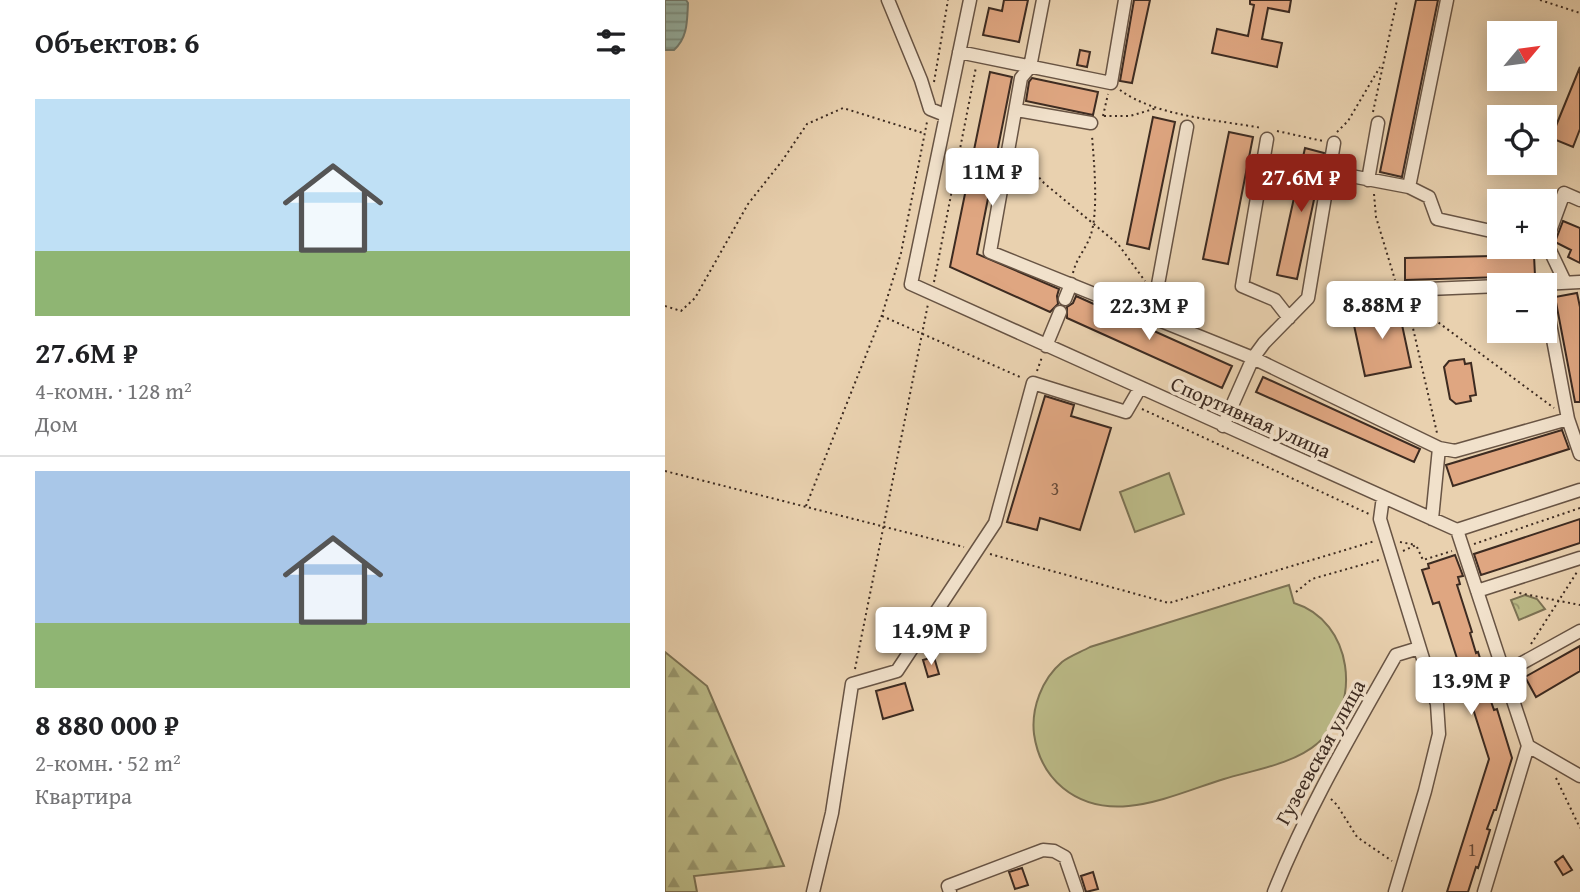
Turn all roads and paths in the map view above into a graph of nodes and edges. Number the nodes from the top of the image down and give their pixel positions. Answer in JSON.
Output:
{"nodes":[{"id":1,"x":888,"y":0,"type":"edge"},
{"id":2,"x":948,"y":0,"type":"edge"},
{"id":3,"x":970,"y":0,"type":"edge"},
{"id":4,"x":1043,"y":0,"type":"edge"},
{"id":5,"x":1125,"y":0,"type":"edge"},
{"id":6,"x":1397,"y":0,"type":"edge"},
{"id":7,"x":1447,"y":0,"type":"edge"},
{"id":8,"x":1540,"y":0,"type":"edge"},
{"id":9,"x":1580,"y":13,"type":"edge"},
{"id":10,"x":959,"y":52,"type":"junction"},
{"id":11,"x":978,"y":56,"type":"junction"},
{"id":12,"x":1383,"y":63,"type":"junction"},
{"id":13,"x":1030,"y":67,"type":"junction"},
{"id":14,"x":934,"y":82,"type":"dead end"},
{"id":15,"x":1111,"y":83,"type":"junction"},
{"id":16,"x":1158,"y":107,"type":"junction"},
{"id":17,"x":930,"y":109,"type":"junction"},
{"id":18,"x":1016,"y":110,"type":"junction"},
{"id":19,"x":946,"y":115,"type":"junction"},
{"id":20,"x":1091,"y":123,"type":"joint"},
{"id":21,"x":1378,"y":123,"type":"joint"},
{"id":22,"x":1187,"y":127,"type":"dead end"},
{"id":23,"x":924,"y":133,"type":"junction"},
{"id":24,"x":1267,"y":139,"type":"dead end"},
{"id":25,"x":1010,"y":141,"type":"junction"},
{"id":26,"x":1334,"y":143,"type":"dead end"},
{"id":27,"x":1330,"y":172,"type":"junction"},
{"id":28,"x":1368,"y":180,"type":"junction"},
{"id":29,"x":1409,"y":187,"type":"junction"},
{"id":30,"x":1580,"y":200,"type":"edge"},
{"id":31,"x":1557,"y":211,"type":"edge"},
{"id":32,"x":1092,"y":222,"type":"junction"},
{"id":33,"x":1487,"y":230,"type":"edge"},
{"id":34,"x":1554,"y":259,"type":"edge"},
{"id":35,"x":1565,"y":282,"type":"junction"},
{"id":36,"x":1580,"y":282,"type":"edge"},
{"id":37,"x":1557,"y":283,"type":"edge"},
{"id":38,"x":1071,"y":284,"type":"junction"},
{"id":39,"x":1487,"y":287,"type":"edge"},
{"id":40,"x":1404,"y":290,"type":"joint"},
{"id":41,"x":930,"y":293,"type":"junction"},
{"id":42,"x":1156,"y":296,"type":"junction"},
{"id":43,"x":1065,"y":299,"type":"dead end"},
{"id":44,"x":665,"y":306,"type":"edge"},
{"id":45,"x":1060,"y":312,"type":"dead end"},
{"id":46,"x":881,"y":316,"type":"junction"},
{"id":47,"x":1152,"y":317,"type":"junction"},
{"id":48,"x":1289,"y":318,"type":"junction"},
{"id":49,"x":922,"y":332,"type":"junction"},
{"id":50,"x":1554,"y":343,"type":"edge"},
{"id":51,"x":1046,"y":346,"type":"junction"},
{"id":52,"x":1253,"y":358,"type":"junction"},
{"id":53,"x":1033,"y":383,"type":"junction"},
{"id":54,"x":1140,"y":388,"type":"junction"},
{"id":55,"x":1131,"y":404,"type":"junction"},
{"id":56,"x":1568,"y":418,"type":"junction"},
{"id":57,"x":1223,"y":426,"type":"junction"},
{"id":58,"x":1439,"y":448,"type":"junction"},
{"id":59,"x":1580,"y":454,"type":"edge"},
{"id":60,"x":665,"y":471,"type":"edge"},
{"id":61,"x":1580,"y":490,"type":"edge"},
{"id":62,"x":1383,"y":497,"type":"junction"},
{"id":63,"x":805,"y":506,"type":"junction"},
{"id":64,"x":1580,"y":508,"type":"edge"},
{"id":65,"x":1380,"y":519,"type":"junction"},
{"id":66,"x":1432,"y":519,"type":"junction"},
{"id":67,"x":884,"y":525,"type":"junction"},
{"id":68,"x":1457,"y":530,"type":"junction"},
{"id":69,"x":1385,"y":538,"type":"junction"},
{"id":70,"x":1463,"y":548,"type":"junction"},
{"id":71,"x":977,"y":550,"type":"junction"},
{"id":72,"x":1390,"y":557,"type":"junction"},
{"id":73,"x":1580,"y":558,"type":"edge"},
{"id":74,"x":1580,"y":568,"type":"edge"},
{"id":75,"x":1477,"y":590,"type":"junction"},
{"id":76,"x":1296,"y":592,"type":"dead end"},
{"id":77,"x":1513,"y":592,"type":"dead end"},
{"id":78,"x":1557,"y":601,"type":"junction"},
{"id":79,"x":1580,"y":605,"type":"edge"},
{"id":80,"x":1580,"y":631,"type":"edge"},
{"id":81,"x":1530,"y":644,"type":"dead end"},
{"id":82,"x":1419,"y":649,"type":"junction"},
{"id":83,"x":1504,"y":673,"type":"junction"},
{"id":84,"x":852,"y":684,"type":"junction"},
{"id":85,"x":1528,"y":746,"type":"junction"},
{"id":86,"x":1546,"y":757,"type":"junction"},
{"id":87,"x":1580,"y":776,"type":"edge"},
{"id":88,"x":1320,"y":789,"type":"junction"},
{"id":89,"x":1580,"y":828,"type":"edge"},
{"id":90,"x":1402,"y":867,"type":"junction"},
{"id":91,"x":949,"y":889,"type":"edge"},
{"id":92,"x":813,"y":892,"type":"edge"},
{"id":93,"x":1077,"y":892,"type":"edge"},
{"id":94,"x":1274,"y":892,"type":"edge"},
{"id":95,"x":1395,"y":892,"type":"edge"},
{"id":96,"x":1484,"y":892,"type":"edge"}],
"edges":[{"from":1,"to":17,"type":"street"},
{"from":2,"to":14,"type":"path"},
{"from":3,"to":10,"type":"street"},
{"from":4,"to":13,"type":"street"},
{"from":5,"to":15,"type":"street"},
{"from":6,"to":12,"type":"path"},
{"from":7,"to":29,"type":"street"},
{"from":8,"to":9,"type":"path"},
{"from":10,"to":11,"type":"street"},
{"from":10,"to":19,"type":"street"},
{"from":11,"to":13,"type":"street"},
{"from":11,"to":41,"type":"path"},
{"from":12,"to":16,"type":"path"},
{"from":12,"to":21,"type":"path"},
{"from":13,"to":15,"type":"street"},
{"from":13,"to":18,"type":"street"},
{"from":15,"to":16,"type":"path"},
{"from":15,"to":16,"type":"path"},
{"from":17,"to":19,"type":"street"},
{"from":17,"to":23,"type":"path"},
{"from":18,"to":20,"type":"street"},
{"from":18,"to":25,"type":"street"},
{"from":19,"to":41,"type":"street","name":"Спортивная улица"},
{"from":20,"to":32,"type":"path"},
{"from":21,"to":28,"type":"street"},
{"from":22,"to":42,"type":"street"},
{"from":23,"to":44,"type":"path"},
{"from":23,"to":46,"type":"path"},
{"from":24,"to":48,"type":"street"},
{"from":25,"to":32,"type":"path"},
{"from":25,"to":38,"type":"street"},
{"from":26,"to":27,"type":"street"},
{"from":27,"to":28,"type":"street"},
{"from":27,"to":48,"type":"street"},
{"from":28,"to":29,"type":"street"},
{"from":28,"to":40,"type":"path"},
{"from":29,"to":33,"type":"street"},
{"from":30,"to":31,"type":"street"},
{"from":32,"to":38,"type":"path"},
{"from":32,"to":42,"type":"path"},
{"from":34,"to":35,"type":"street"},
{"from":35,"to":36,"type":"street"},
{"from":35,"to":37,"type":"street"},
{"from":38,"to":43,"type":"street"},
{"from":38,"to":47,"type":"street"},
{"from":39,"to":40,"type":"street"},
{"from":41,"to":49,"type":"path"},
{"from":41,"to":51,"type":"street","name":"Спортивная улица"},
{"from":42,"to":47,"type":"street"},
{"from":45,"to":51,"type":"street"},
{"from":46,"to":49,"type":"path"},
{"from":46,"to":63,"type":"path"},
{"from":47,"to":52,"type":"street"},
{"from":48,"to":52,"type":"street"},
{"from":49,"to":53,"type":"path"},
{"from":49,"to":67,"type":"path"},
{"from":50,"to":56,"type":"street"},
{"from":51,"to":53,"type":"path"},
{"from":51,"to":54,"type":"street","name":"Спортивная улица"},
{"from":52,"to":57,"type":"street"},
{"from":52,"to":58,"type":"street"},
{"from":53,"to":55,"type":"street"},
{"from":53,"to":71,"type":"street"},
{"from":54,"to":55,"type":"street"},
{"from":54,"to":57,"type":"street","name":"Спортивная улица"},
{"from":55,"to":65,"type":"path"},
{"from":56,"to":58,"type":"street"},
{"from":56,"to":58,"type":"path"},
{"from":56,"to":59,"type":"street"},
{"from":57,"to":62,"type":"street","name":"Спортивная улица"},
{"from":58,"to":66,"type":"street"},
{"from":60,"to":63,"type":"path"},
{"from":61,"to":68,"type":"street"},
{"from":62,"to":65,"type":"street"},
{"from":62,"to":66,"type":"street","name":"Спортивная улица"},
{"from":63,"to":67,"type":"path"},
{"from":64,"to":70,"type":"path"},
{"from":65,"to":69,"type":"street"},
{"from":66,"to":68,"type":"street","name":"Спортивная улица"},
{"from":67,"to":71,"type":"path"},
{"from":67,"to":84,"type":"path"},
{"from":68,"to":70,"type":"street"},
{"from":69,"to":71,"type":"path"},
{"from":69,"to":72,"type":"street"},
{"from":70,"to":72,"type":"path"},
{"from":70,"to":75,"type":"street"},
{"from":71,"to":84,"type":"street"},
{"from":72,"to":76,"type":"path"},
{"from":72,"to":82,"type":"street"},
{"from":73,"to":75,"type":"street"},
{"from":74,"to":78,"type":"path"},
{"from":75,"to":83,"type":"street"},
{"from":77,"to":78,"type":"path"},
{"from":78,"to":79,"type":"path"},
{"from":78,"to":81,"type":"path"},
{"from":80,"to":83,"type":"street"},
{"from":82,"to":88,"type":"street","name":"Гузеевская улица"},
{"from":82,"to":90,"type":"street"},
{"from":83,"to":85,"type":"street"},
{"from":84,"to":92,"type":"street"},
{"from":85,"to":86,"type":"street"},
{"from":85,"to":96,"type":"street"},
{"from":86,"to":87,"type":"street"},
{"from":86,"to":89,"type":"path"},
{"from":88,"to":90,"type":"path"},
{"from":88,"to":94,"type":"street","name":"Гузеевская улица"},
{"from":90,"to":95,"type":"street"},
{"from":91,"to":93,"type":"street"}]}
